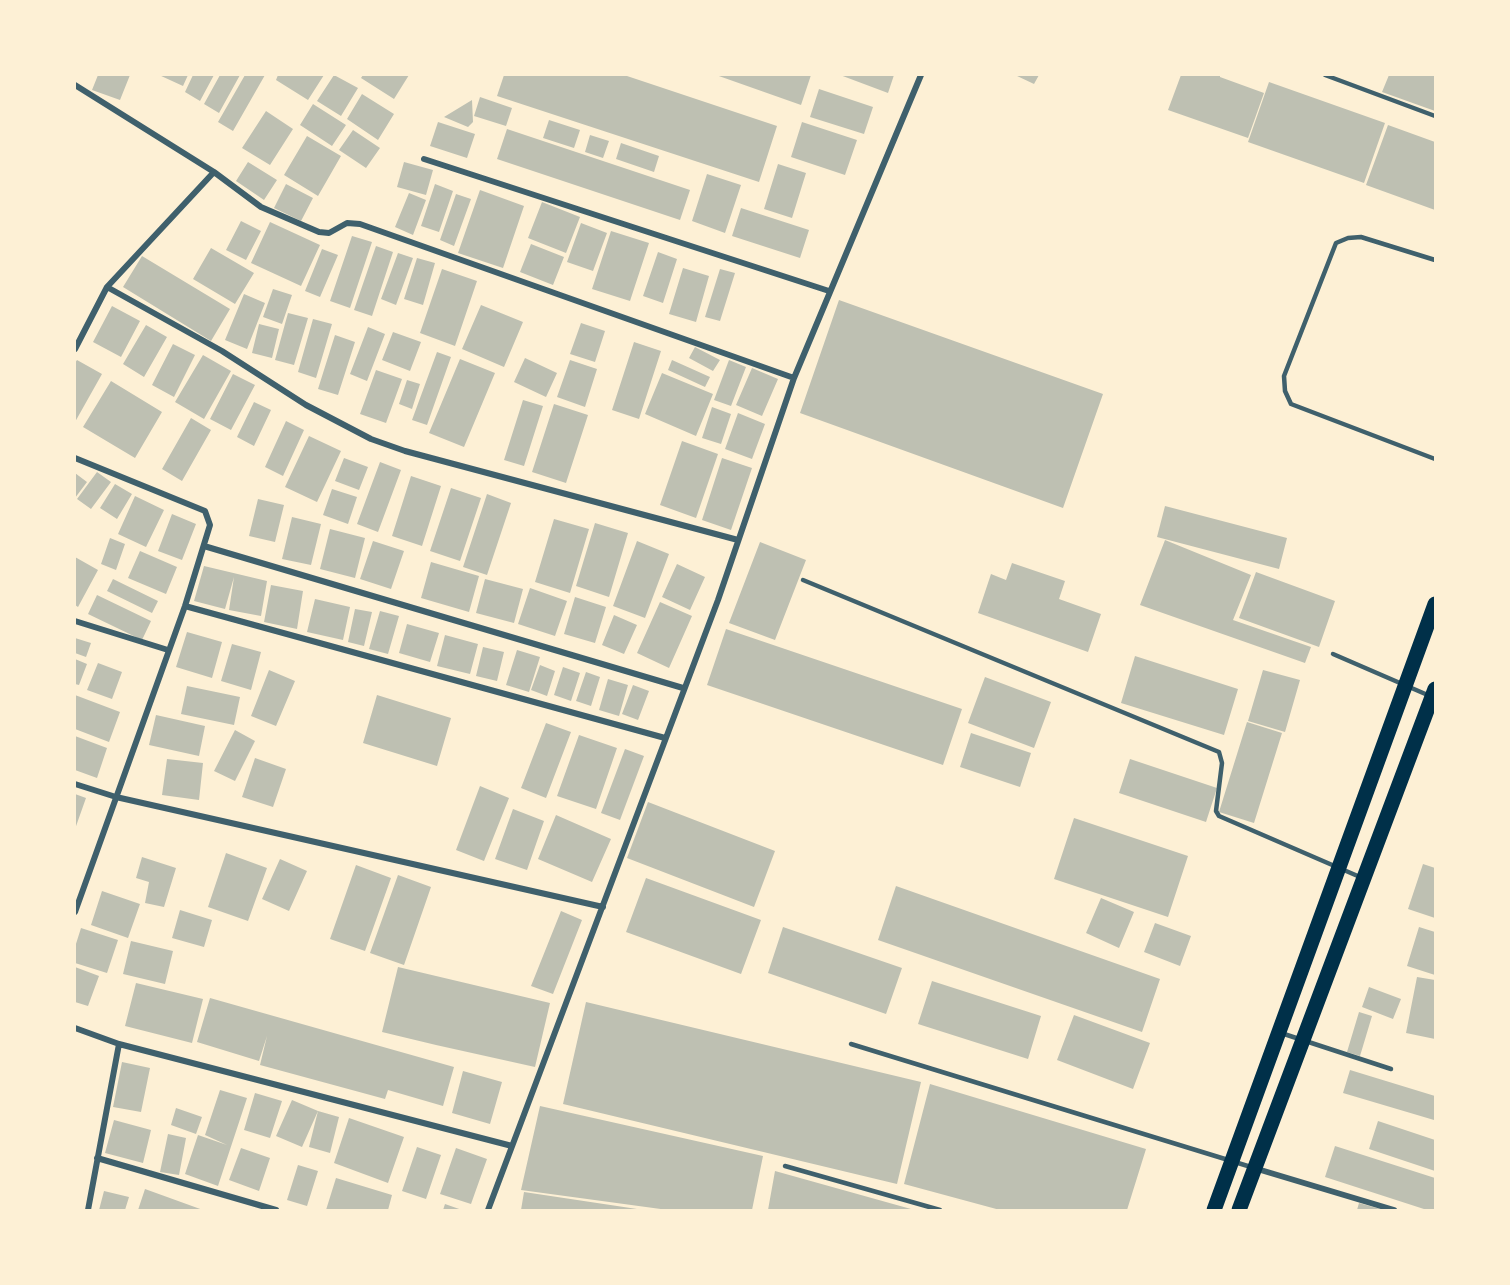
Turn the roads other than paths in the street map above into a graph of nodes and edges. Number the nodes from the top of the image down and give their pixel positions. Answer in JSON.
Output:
{"nodes":[{"id":1,"x":921,"y":75,"type":"edge"},
{"id":2,"x":1325,"y":75,"type":"edge"},
{"id":3,"x":75,"y":85,"type":"edge"},
{"id":4,"x":1435,"y":116,"type":"edge"},
{"id":5,"x":424,"y":159,"type":"dead end"},
{"id":6,"x":214,"y":172,"type":"junction"},
{"id":7,"x":1435,"y":260,"type":"edge"},
{"id":8,"x":107,"y":287,"type":"junction"},
{"id":9,"x":829,"y":291,"type":"junction"},
{"id":10,"x":75,"y":349,"type":"edge"},
{"id":11,"x":794,"y":378,"type":"junction"},
{"id":12,"x":75,"y":458,"type":"edge"},
{"id":13,"x":1435,"y":459,"type":"edge"},
{"id":14,"x":738,"y":540,"type":"junction"},
{"id":15,"x":204,"y":546,"type":"junction"},
{"id":16,"x":803,"y":580,"type":"dead end"},
{"id":17,"x":185,"y":606,"type":"junction"},
{"id":18,"x":1434,"y":612,"type":"edge"},
{"id":19,"x":75,"y":621,"type":"edge"},
{"id":20,"x":168,"y":650,"type":"junction"},
{"id":21,"x":1333,"y":654,"type":"dead end"},
{"id":22,"x":1406,"y":686,"type":"junction"},
{"id":23,"x":683,"y":688,"type":"junction"},
{"id":24,"x":1434,"y":693,"type":"edge"},
{"id":25,"x":665,"y":738,"type":"junction"},
{"id":26,"x":75,"y":784,"type":"edge"},
{"id":27,"x":116,"y":797,"type":"junction"},
{"id":28,"x":1360,"y":810,"type":"junction"},
{"id":29,"x":1385,"y":820,"type":"junction"},
{"id":30,"x":1339,"y":868,"type":"junction"},
{"id":31,"x":1362,"y":879,"type":"junction"},
{"id":32,"x":79,"y":890,"type":"edge"},
{"id":33,"x":603,"y":907,"type":"junction"},
{"id":34,"x":75,"y":912,"type":"edge"},
{"id":35,"x":75,"y":1028,"type":"edge"},
{"id":36,"x":1279,"y":1032,"type":"junction"},
{"id":37,"x":1302,"y":1039,"type":"junction"},
{"id":38,"x":119,"y":1044,"type":"junction"},
{"id":39,"x":851,"y":1044,"type":"dead end"},
{"id":40,"x":1391,"y":1069,"type":"dead end"},
{"id":41,"x":512,"y":1146,"type":"junction"},
{"id":42,"x":97,"y":1158,"type":"junction"},
{"id":43,"x":1232,"y":1161,"type":"junction"},
{"id":44,"x":785,"y":1166,"type":"dead end"},
{"id":45,"x":1254,"y":1167,"type":"junction"},
{"id":46,"x":88,"y":1210,"type":"edge"},
{"id":47,"x":276,"y":1210,"type":"edge"},
{"id":48,"x":488,"y":1210,"type":"edge"},
{"id":49,"x":940,"y":1210,"type":"edge"},
{"id":50,"x":1214,"y":1210,"type":"edge"},
{"id":51,"x":1239,"y":1210,"type":"edge"},
{"id":52,"x":1394,"y":1210,"type":"edge"}],
"edges":[{"from":1,"to":9,"type":"street"},
{"from":2,"to":4,"type":"lane"},
{"from":3,"to":6,"type":"street"},
{"from":5,"to":9,"type":"street"},
{"from":6,"to":8,"type":"street"},
{"from":6,"to":11,"type":"street"},
{"from":7,"to":13,"type":"lane"},
{"from":8,"to":10,"type":"street"},
{"from":8,"to":14,"type":"street"},
{"from":9,"to":11,"type":"street"},
{"from":11,"to":14,"type":"street"},
{"from":12,"to":15,"type":"street"},
{"from":14,"to":23,"type":"street"},
{"from":15,"to":17,"type":"street"},
{"from":15,"to":23,"type":"street"},
{"from":16,"to":30,"type":"lane"},
{"from":17,"to":20,"type":"street"},
{"from":17,"to":25,"type":"street"},
{"from":18,"to":22,"type":"main road"},
{"from":19,"to":20,"type":"street"},
{"from":20,"to":27,"type":"street"},
{"from":21,"to":22,"type":"lane"},
{"from":22,"to":24,"type":"lane"},
{"from":22,"to":28,"type":"main road"},
{"from":23,"to":25,"type":"street"},
{"from":24,"to":29,"type":"main road"},
{"from":25,"to":33,"type":"street"},
{"from":26,"to":27,"type":"street"},
{"from":27,"to":32,"type":"street"},
{"from":27,"to":33,"type":"street"},
{"from":28,"to":29,"type":"main road"},
{"from":28,"to":30,"type":"main road"},
{"from":29,"to":31,"type":"main road"},
{"from":30,"to":31,"type":"lane"},
{"from":30,"to":36,"type":"main road"},
{"from":31,"to":37,"type":"main road"},
{"from":32,"to":34,"type":"street"},
{"from":33,"to":41,"type":"street"},
{"from":35,"to":38,"type":"street"},
{"from":36,"to":37,"type":"lane"},
{"from":36,"to":43,"type":"main road"},
{"from":37,"to":40,"type":"lane"},
{"from":37,"to":45,"type":"main road"},
{"from":38,"to":41,"type":"street"},
{"from":38,"to":42,"type":"street"},
{"from":39,"to":43,"type":"lane"},
{"from":41,"to":48,"type":"street"},
{"from":42,"to":46,"type":"street"},
{"from":42,"to":47,"type":"street"},
{"from":43,"to":45,"type":"lane"},
{"from":43,"to":50,"type":"main road"},
{"from":44,"to":49,"type":"lane"},
{"from":45,"to":51,"type":"main road"},
{"from":45,"to":52,"type":"street"}]}
